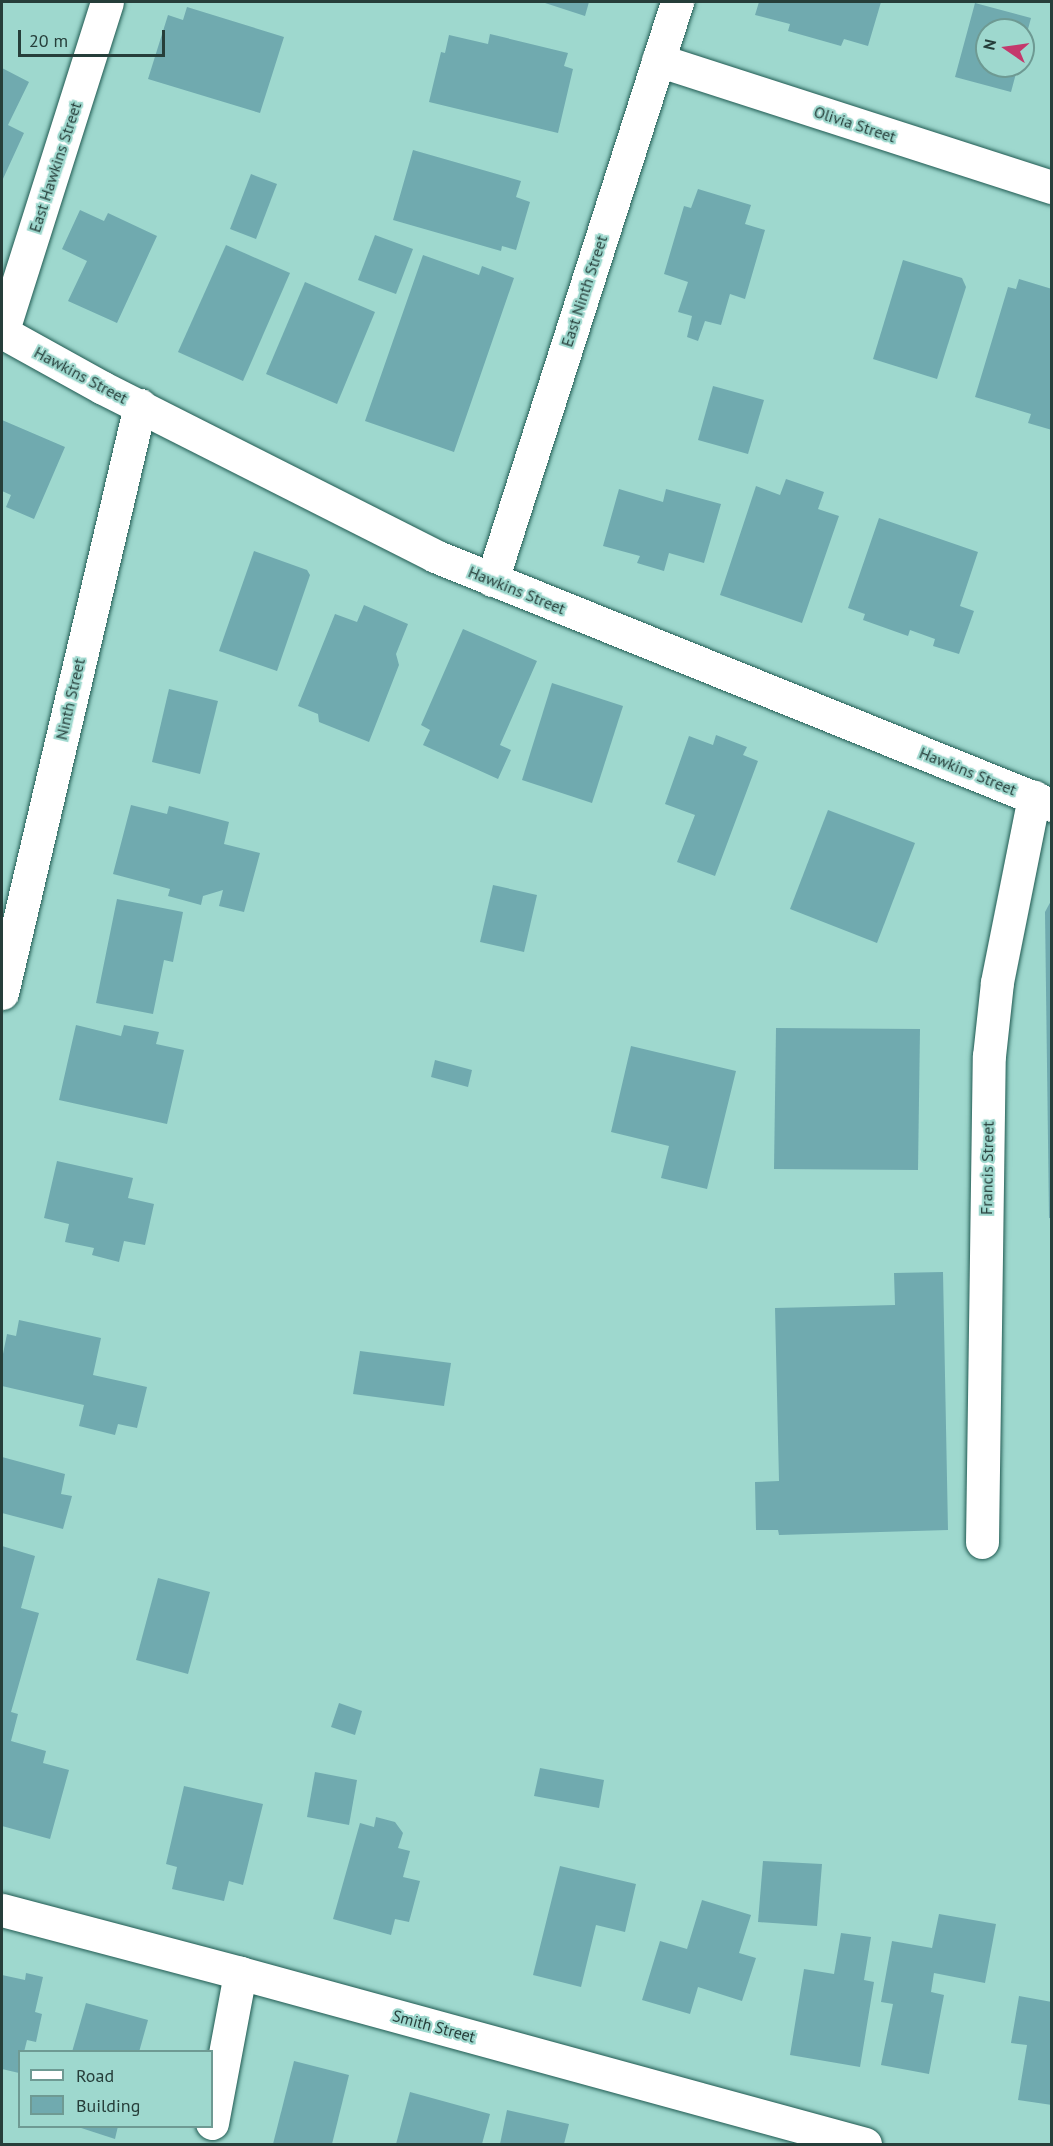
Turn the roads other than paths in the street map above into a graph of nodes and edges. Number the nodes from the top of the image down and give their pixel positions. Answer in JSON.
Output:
{"nodes":[{"id":1,"x":108,"y":2,"type":"edge"},
{"id":2,"x":677,"y":2,"type":"edge"},
{"id":3,"x":658,"y":60,"type":"junction"},
{"id":4,"x":1052,"y":188,"type":"edge"},
{"id":5,"x":2,"y":333,"type":"edge"},
{"id":6,"x":140,"y":405,"type":"junction"},
{"id":7,"x":492,"y":580,"type":"junction"},
{"id":8,"x":1043,"y":801,"type":"edge"},
{"id":9,"x":2,"y":993,"type":"edge"},
{"id":10,"x":982,"y":1542,"type":"dead end"},
{"id":11,"x":2,"y":1910,"type":"edge"},
{"id":12,"x":240,"y":1973,"type":"junction"},
{"id":13,"x":213,"y":2115,"type":"edge"},
{"id":14,"x":210,"y":2128,"type":"edge"},
{"id":15,"x":207,"y":2145,"type":"edge"},
{"id":16,"x":865,"y":2145,"type":"edge"}],
"edges":[{"from":1,"to":5,"type":"street","name":"East Hawkins Street"},
{"from":2,"to":3,"type":"street","name":"East Ninth Street"},
{"from":3,"to":4,"type":"street","name":"Olivia Street"},
{"from":3,"to":7,"type":"street","name":"East Ninth Street"},
{"from":5,"to":6,"type":"street","name":"Hawkins Street"},
{"from":6,"to":7,"type":"street","name":"Hawkins Street"},
{"from":6,"to":9,"type":"street","name":"Ninth Street"},
{"from":7,"to":8,"type":"street","name":"Hawkins Street"},
{"from":8,"to":10,"type":"street","name":"Francis Street"},
{"from":11,"to":12,"type":"street","name":"Smith Street"},
{"from":12,"to":13,"type":"street"},
{"from":12,"to":16,"type":"street","name":"Smith Street"},
{"from":14,"to":15,"type":"street"}]}
